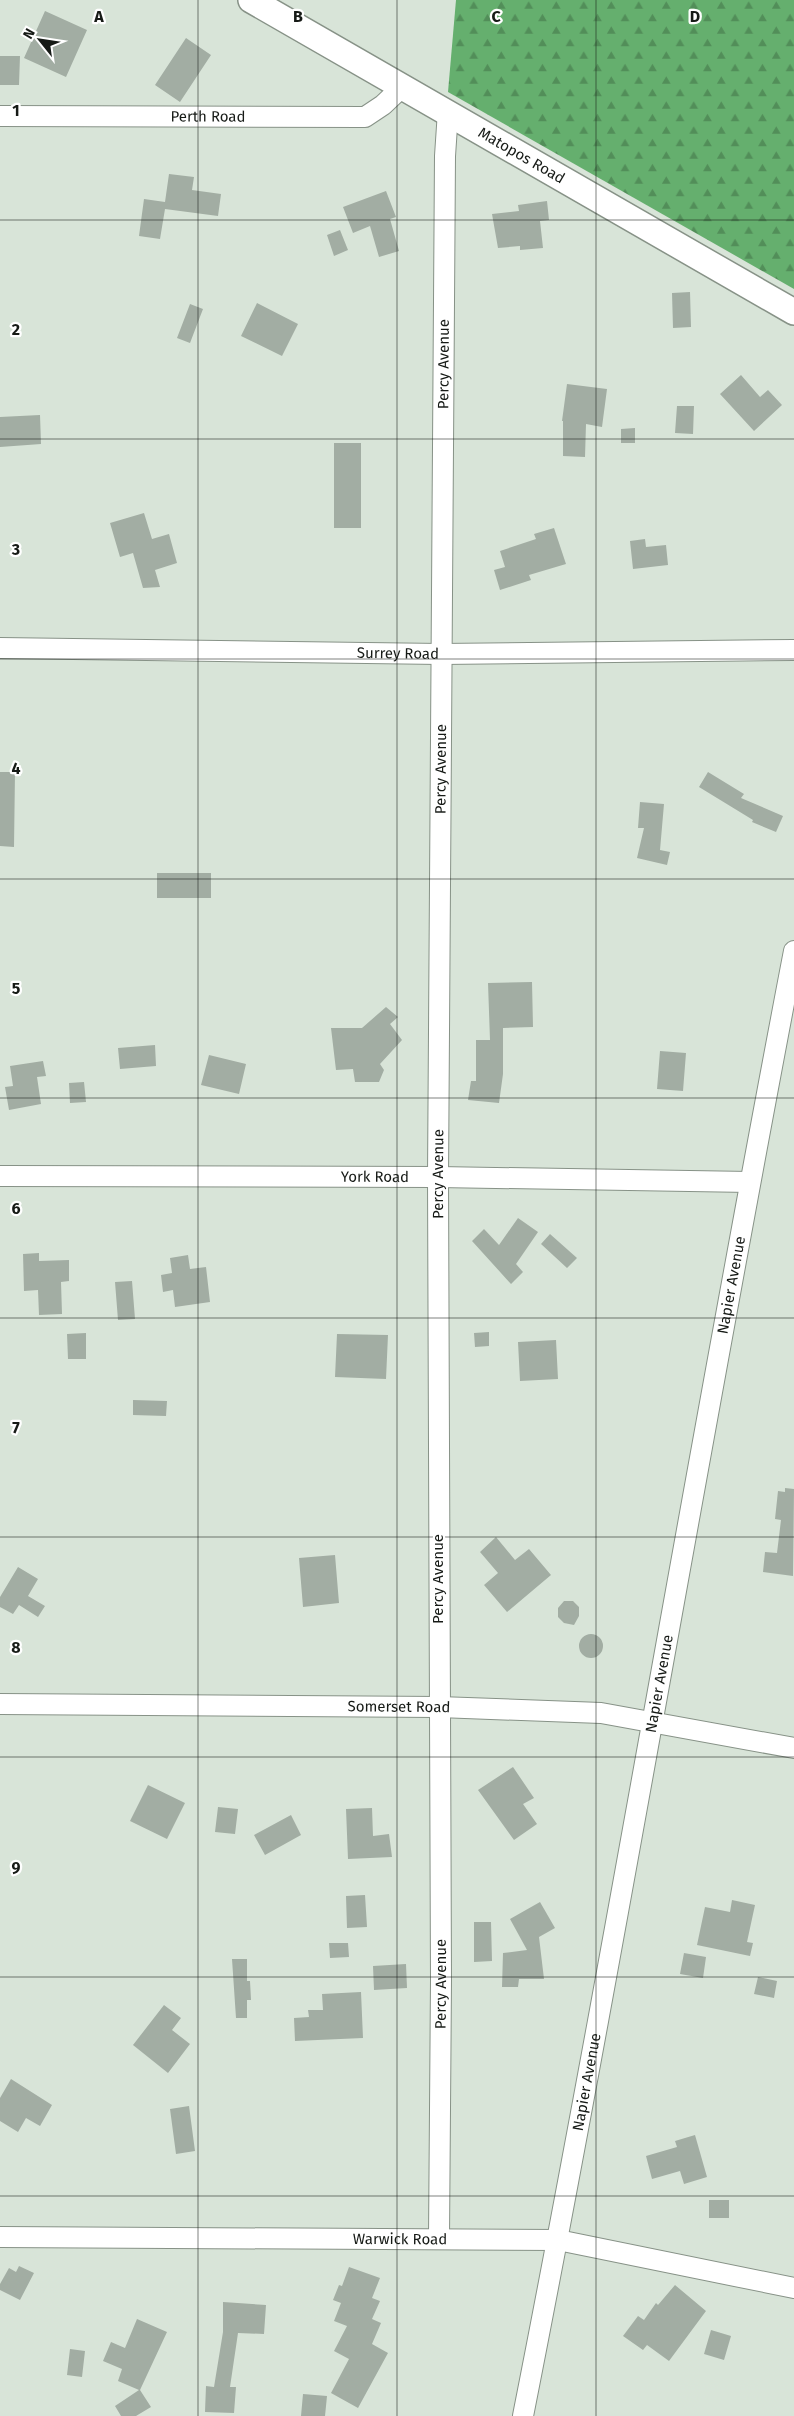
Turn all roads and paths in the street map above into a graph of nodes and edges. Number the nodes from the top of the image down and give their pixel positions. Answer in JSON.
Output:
{"nodes":[{"id":1,"x":251,"y":0,"type":"edge"},
{"id":2,"x":403,"y":86,"type":"junction"},
{"id":3,"x":448,"y":111,"type":"junction"},
{"id":4,"x":0,"y":116,"type":"edge"},
{"id":5,"x":794,"y":312,"type":"edge"},
{"id":6,"x":0,"y":648,"type":"edge"},
{"id":7,"x":794,"y":650,"type":"edge"},
{"id":8,"x":441,"y":654,"type":"junction"},
{"id":9,"x":794,"y":951,"type":"edge"},
{"id":10,"x":0,"y":1176,"type":"edge"},
{"id":11,"x":438,"y":1177,"type":"junction"},
{"id":12,"x":750,"y":1182,"type":"junction"},
{"id":13,"x":0,"y":1704,"type":"edge"},
{"id":14,"x":439,"y":1707,"type":"junction"},
{"id":15,"x":652,"y":1724,"type":"junction"},
{"id":16,"x":794,"y":1748,"type":"edge"},
{"id":17,"x":0,"y":2237,"type":"edge"},
{"id":18,"x":439,"y":2238,"type":"junction"},
{"id":19,"x":558,"y":2240,"type":"junction"},
{"id":20,"x":794,"y":2288,"type":"edge"},
{"id":21,"x":523,"y":2416,"type":"edge"}],
"edges":[{"from":1,"to":2,"type":"main road","name":"Matopos Road"},
{"from":2,"to":3,"type":"main road","name":"Matopos Road"},
{"from":2,"to":4,"type":"street","name":"Perth Road"},
{"from":3,"to":5,"type":"main road","name":"Matopos Road"},
{"from":3,"to":8,"type":"street","name":"Percy Avenue"},
{"from":6,"to":8,"type":"street","name":"Surrey Road"},
{"from":7,"to":8,"type":"street","name":"Surrey Road"},
{"from":8,"to":11,"type":"street","name":"Percy Avenue"},
{"from":9,"to":12,"type":"street","name":"Napier Avenue"},
{"from":10,"to":11,"type":"street","name":"York Road"},
{"from":11,"to":12,"type":"street","name":"York Road"},
{"from":11,"to":14,"type":"street","name":"Percy Avenue"},
{"from":12,"to":15,"type":"street","name":"Napier Avenue"},
{"from":13,"to":14,"type":"street","name":"Somerset Road"},
{"from":14,"to":15,"type":"street","name":"Somerset Road"},
{"from":14,"to":18,"type":"street","name":"Percy Avenue"},
{"from":15,"to":16,"type":"street","name":"Somerset Road"},
{"from":15,"to":19,"type":"street","name":"Napier Avenue"},
{"from":17,"to":18,"type":"street","name":"Warwick Road"},
{"from":18,"to":19,"type":"street","name":"Warwick Road"},
{"from":19,"to":20,"type":"street","name":"Warwick Road"},
{"from":19,"to":21,"type":"street","name":"Napier Avenue"}]}
